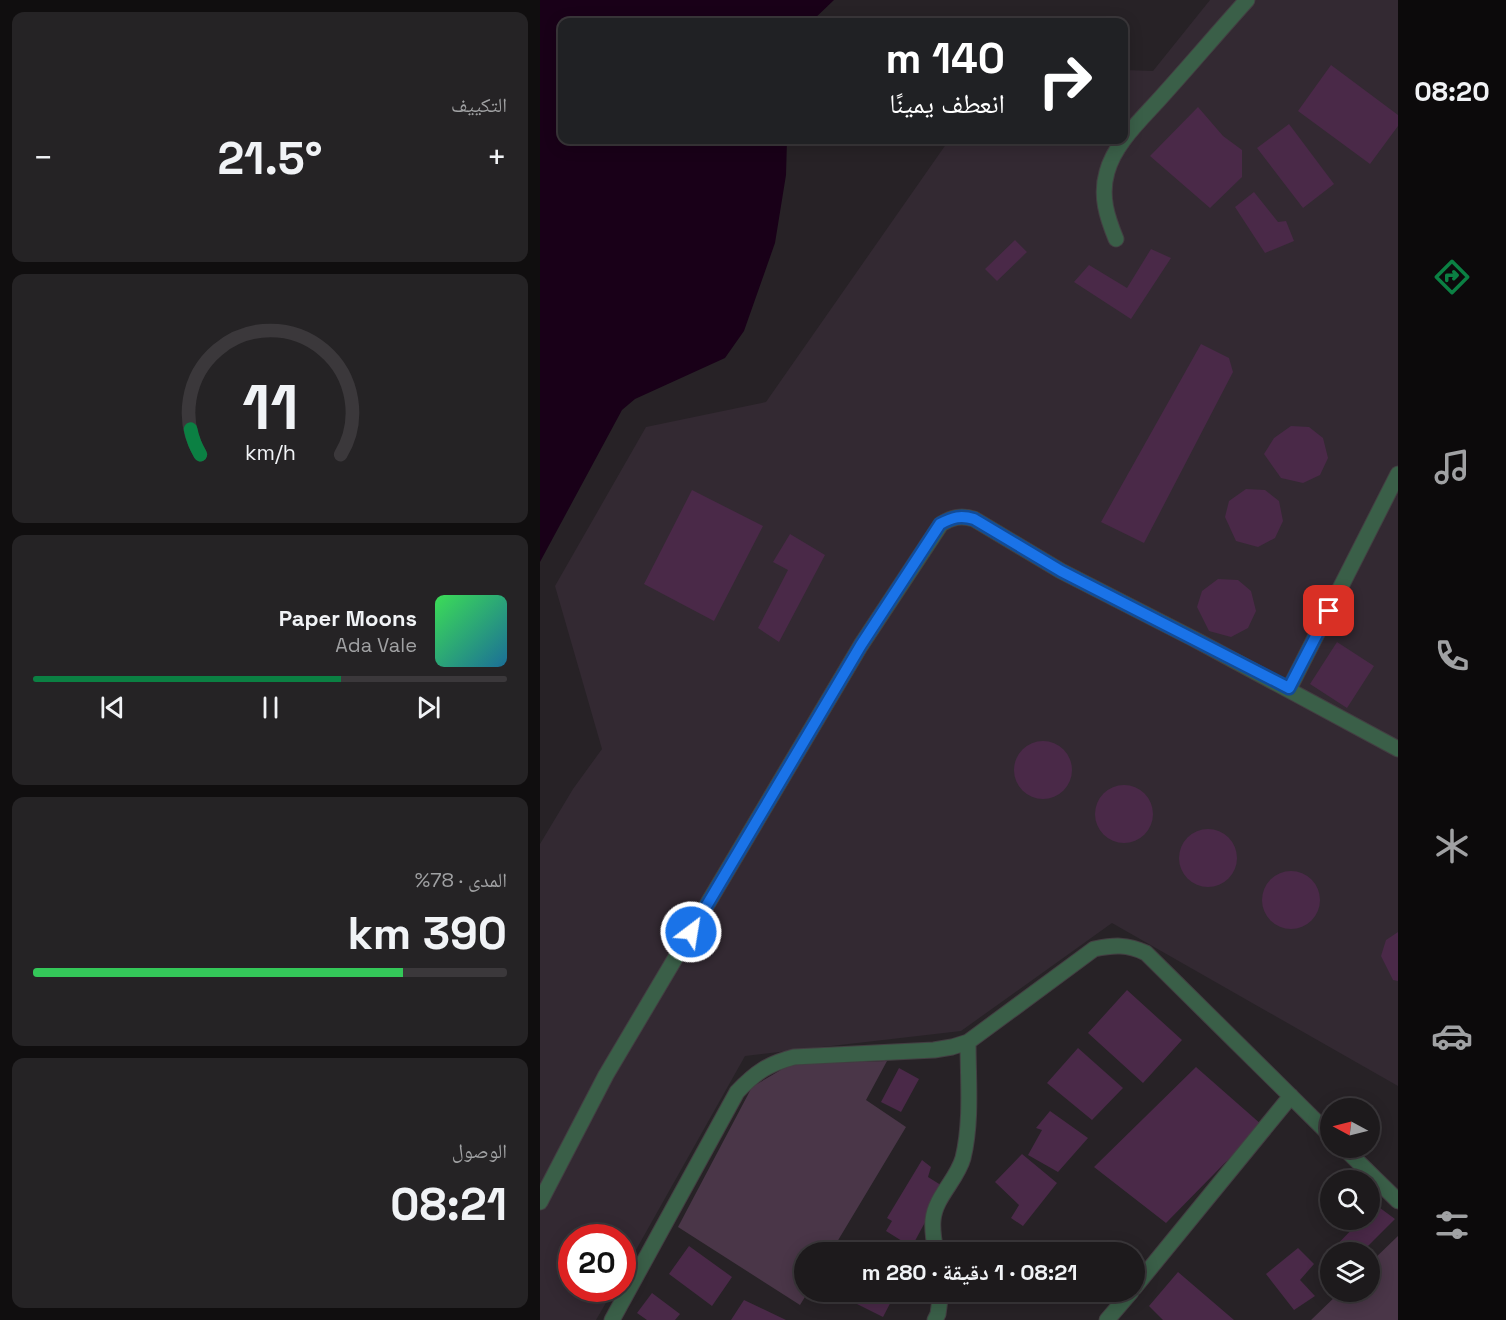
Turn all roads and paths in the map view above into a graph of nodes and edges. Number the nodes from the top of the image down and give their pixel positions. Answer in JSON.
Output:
{"nodes":[{"id":1,"x":1247,"y":0,"type":"edge"},
{"id":2,"x":1128,"y":136,"type":"edge"},
{"id":3,"x":1122,"y":144,"type":"edge"},
{"id":4,"x":1116,"y":239,"type":"dead end"},
{"id":5,"x":1398,"y":474,"type":"edge"},
{"id":6,"x":1289,"y":688,"type":"junction"},
{"id":7,"x":1398,"y":749,"type":"edge"},
{"id":8,"x":968,"y":1042,"type":"junction"},
{"id":9,"x":1291,"y":1096,"type":"junction"},
{"id":10,"x":1320,"y":1125,"type":"edge"},
{"id":11,"x":1355,"y":1158,"type":"edge"},
{"id":12,"x":1396,"y":1196,"type":"edge"},
{"id":13,"x":540,"y":1202,"type":"edge"},
{"id":14,"x":935,"y":1242,"type":"edge"},
{"id":15,"x":1145,"y":1274,"type":"edge"},
{"id":16,"x":939,"y":1302,"type":"edge"},
{"id":17,"x":1122,"y":1302,"type":"edge"},
{"id":18,"x":612,"y":1320,"type":"edge"},
{"id":19,"x":934,"y":1320,"type":"edge"},
{"id":20,"x":1107,"y":1320,"type":"edge"}],
"edges":[{"from":1,"to":2,"type":"street"},
{"from":3,"to":4,"type":"street"},
{"from":5,"to":6,"type":"street"},
{"from":6,"to":7,"type":"street"},
{"from":6,"to":13,"type":"street"},
{"from":8,"to":9,"type":"street"},
{"from":8,"to":14,"type":"street"},
{"from":8,"to":18,"type":"street"},
{"from":9,"to":10,"type":"street"},
{"from":9,"to":15,"type":"street"},
{"from":11,"to":12,"type":"street"},
{"from":16,"to":19,"type":"street"},
{"from":17,"to":20,"type":"street"}]}
